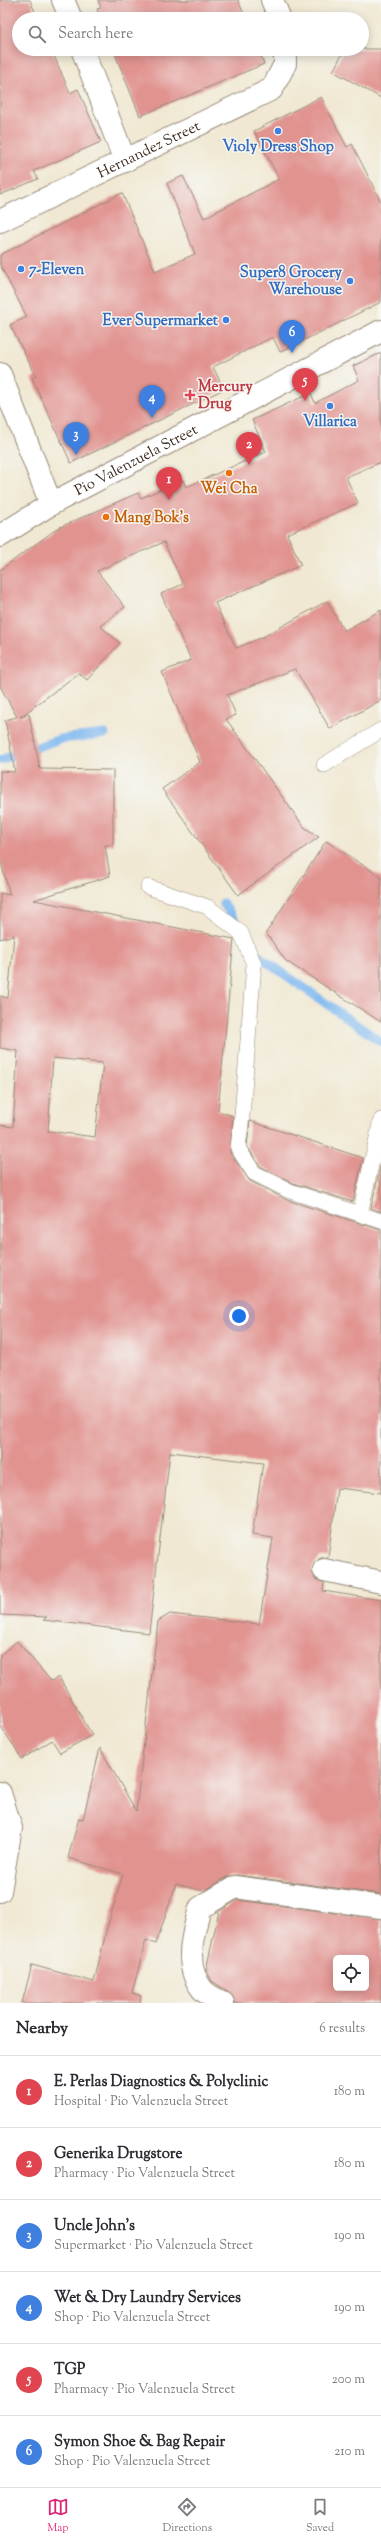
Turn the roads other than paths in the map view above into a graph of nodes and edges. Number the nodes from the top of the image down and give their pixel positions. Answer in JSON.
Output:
{"nodes":[{"id":1,"x":63,"y":0,"type":"edge"},
{"id":2,"x":272,"y":0,"type":"edge"},
{"id":3,"x":68,"y":12,"type":"edge"},
{"id":4,"x":277,"y":12,"type":"edge"},
{"id":5,"x":85,"y":56,"type":"edge"},
{"id":6,"x":285,"y":57,"type":"edge"},
{"id":7,"x":125,"y":161,"type":"junction"},
{"id":8,"x":0,"y":221,"type":"edge"},
{"id":9,"x":381,"y":331,"type":"edge"},
{"id":10,"x":0,"y":374,"type":"edge"},
{"id":11,"x":51,"y":504,"type":"junction"},
{"id":12,"x":0,"y":536,"type":"edge"},
{"id":13,"x":381,"y":730,"type":"edge"},
{"id":14,"x":324,"y":765,"type":"dead end"},
{"id":15,"x":148,"y":887,"type":"dead end"},
{"id":16,"x":381,"y":1120,"type":"edge"},
{"id":17,"x":379,"y":1141,"type":"edge"},
{"id":18,"x":360,"y":1214,"type":"junction"},
{"id":19,"x":381,"y":1221,"type":"edge"},
{"id":20,"x":324,"y":1570,"type":"dead end"},
{"id":21,"x":381,"y":1582,"type":"edge"},
{"id":22,"x":0,"y":1793,"type":"edge"},
{"id":23,"x":0,"y":1890,"type":"edge"},
{"id":24,"x":381,"y":1907,"type":"edge"},
{"id":25,"x":223,"y":2003,"type":"edge"}],
"edges":[{"from":1,"to":3,"type":"street"},
{"from":2,"to":4,"type":"street"},
{"from":5,"to":7,"type":"street"},
{"from":6,"to":7,"type":"street","name":"Hernandez Street"},
{"from":7,"to":8,"type":"street","name":"Hernandez Street"},
{"from":9,"to":11,"type":"street","name":"Pio Valenzuela Street"},
{"from":10,"to":11,"type":"street"},
{"from":11,"to":12,"type":"street","name":"Pio Valenzuela Street"},
{"from":13,"to":14,"type":"lane"},
{"from":15,"to":18,"type":"lane"},
{"from":16,"to":17,"type":"lane"},
{"from":17,"to":18,"type":"lane"},
{"from":18,"to":19,"type":"lane"},
{"from":20,"to":21,"type":"street"},
{"from":22,"to":23,"type":"street"},
{"from":24,"to":25,"type":"street"}]}
